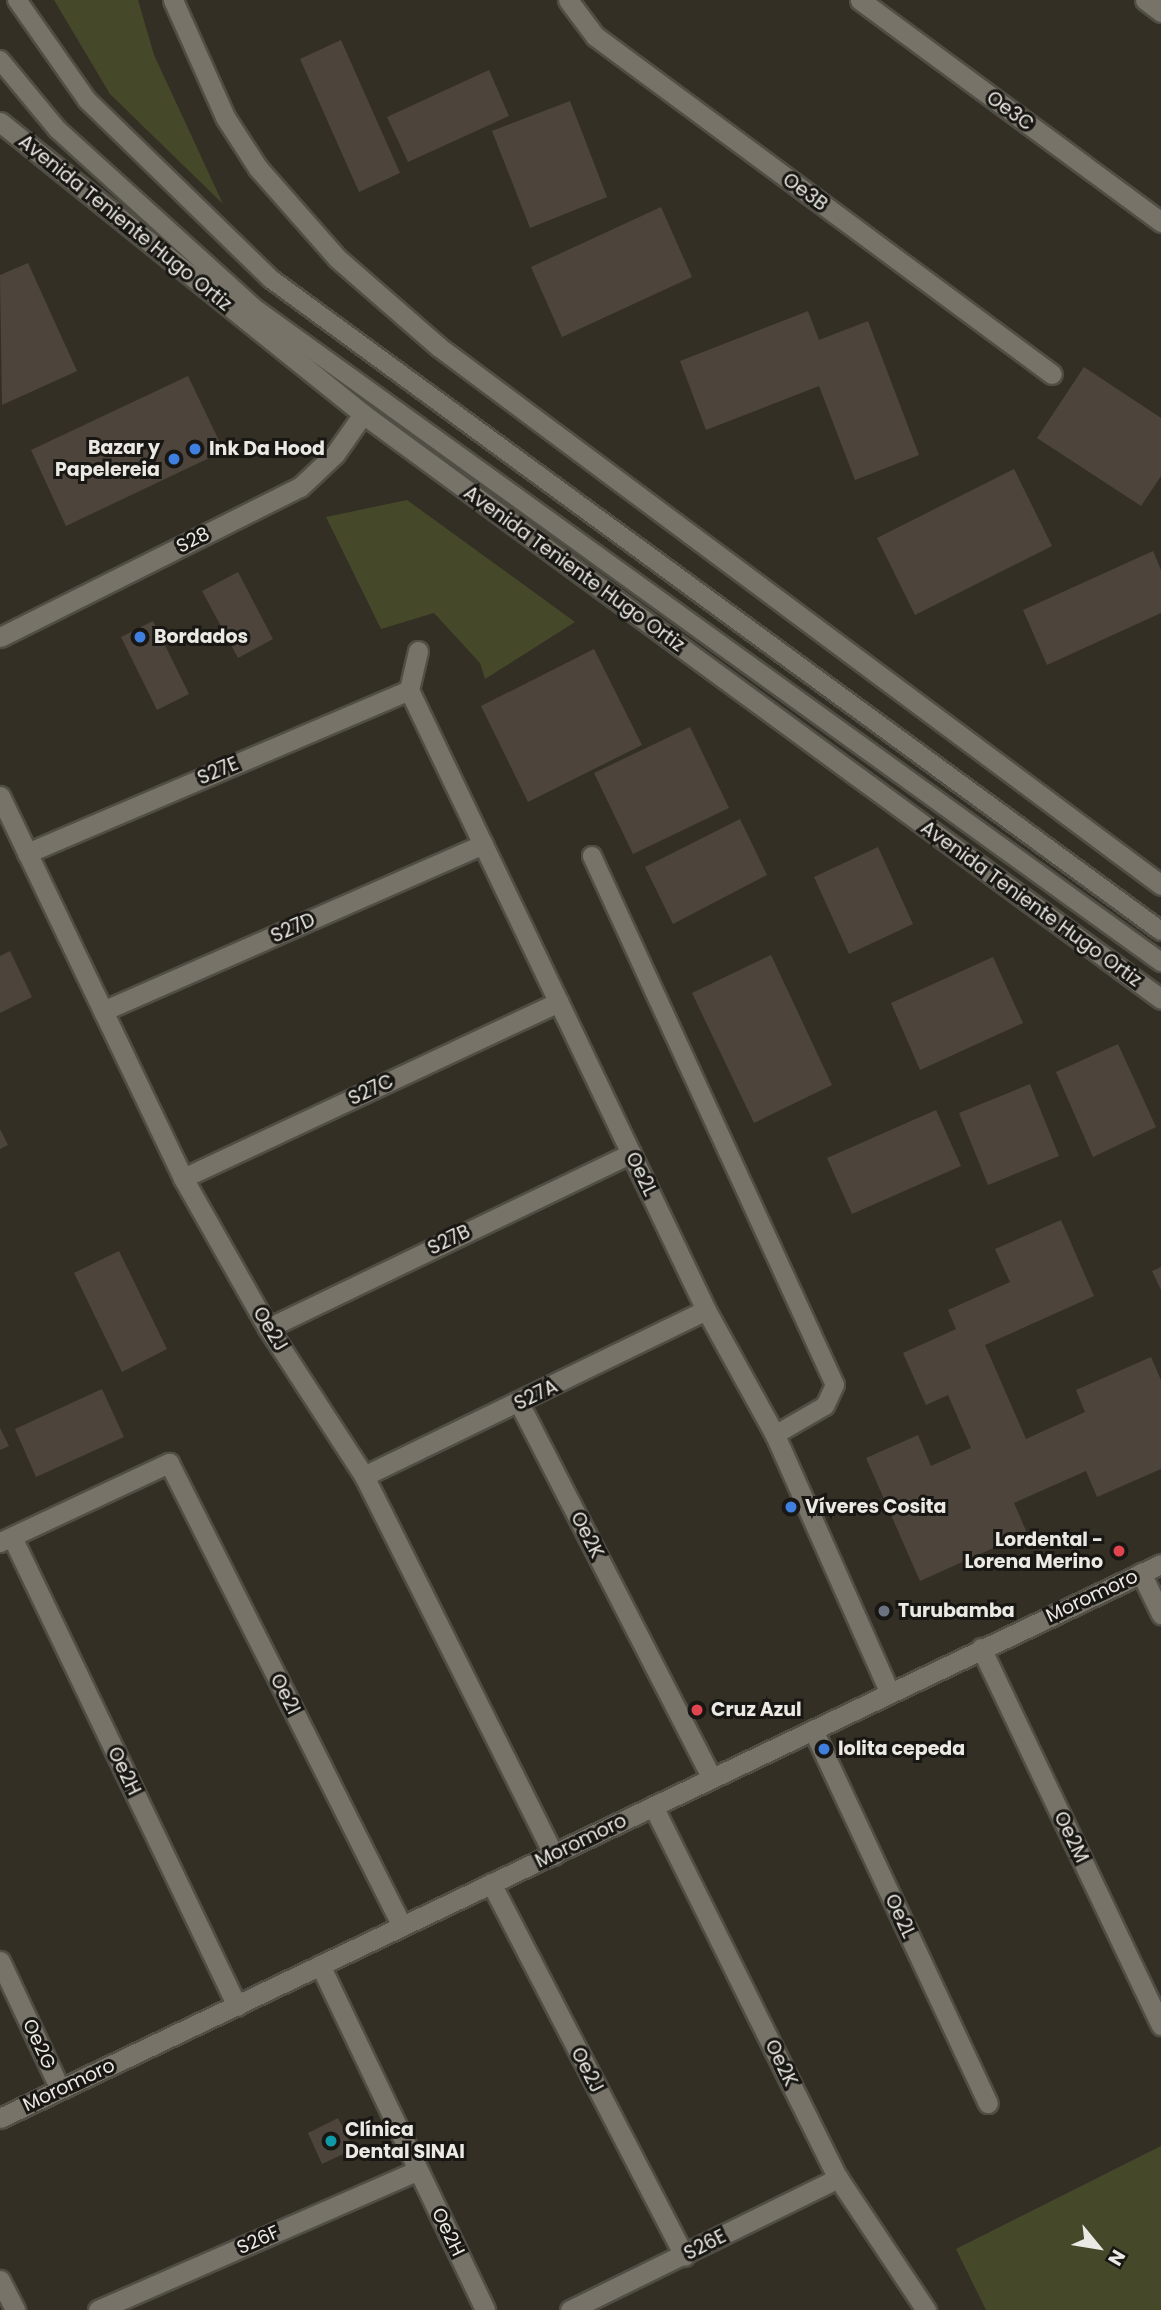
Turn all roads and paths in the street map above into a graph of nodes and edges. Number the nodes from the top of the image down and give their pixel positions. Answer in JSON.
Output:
{"nodes":[{"id":1,"x":17,"y":0,"type":"edge"},
{"id":2,"x":173,"y":0,"type":"edge"},
{"id":3,"x":568,"y":0,"type":"edge"},
{"id":4,"x":860,"y":0,"type":"edge"},
{"id":5,"x":1145,"y":0,"type":"edge"},
{"id":6,"x":1161,"y":12,"type":"edge"},
{"id":7,"x":0,"y":60,"type":"edge"},
{"id":8,"x":0,"y":122,"type":"edge"},
{"id":9,"x":1161,"y":222,"type":"edge"},
{"id":10,"x":1052,"y":374,"type":"dead end"},
{"id":11,"x":363,"y":414,"type":"junction"},
{"id":12,"x":0,"y":637,"type":"edge"},
{"id":13,"x":418,"y":651,"type":"dead end"},
{"id":14,"x":410,"y":690,"type":"junction"},
{"id":15,"x":0,"y":796,"type":"edge"},
{"id":16,"x":483,"y":844,"type":"junction"},
{"id":17,"x":27,"y":853,"type":"junction"},
{"id":18,"x":592,"y":856,"type":"dead end"},
{"id":19,"x":1161,"y":884,"type":"edge"},
{"id":20,"x":1161,"y":931,"type":"edge"},
{"id":21,"x":1161,"y":962,"type":"edge"},
{"id":22,"x":1161,"y":999,"type":"edge"},
{"id":23,"x":559,"y":1002,"type":"junction"},
{"id":24,"x":103,"y":1011,"type":"junction"},
{"id":25,"x":631,"y":1153,"type":"junction"},
{"id":26,"x":183,"y":1178,"type":"junction"},
{"id":27,"x":706,"y":1310,"type":"junction"},
{"id":28,"x":268,"y":1328,"type":"junction"},
{"id":29,"x":519,"y":1403,"type":"junction"},
{"id":30,"x":775,"y":1435,"type":"junction"},
{"id":31,"x":364,"y":1476,"type":"junction"},
{"id":32,"x":6,"y":1540,"type":"edge"},
{"id":33,"x":1161,"y":1564,"type":"edge"},
{"id":34,"x":1141,"y":1573,"type":"junction"},
{"id":35,"x":1161,"y":1614,"type":"edge"},
{"id":36,"x":981,"y":1648,"type":"junction"},
{"id":37,"x":890,"y":1693,"type":"junction"},
{"id":38,"x":813,"y":1730,"type":"junction"},
{"id":39,"x":712,"y":1778,"type":"junction"},
{"id":40,"x":653,"y":1806,"type":"junction"},
{"id":41,"x":554,"y":1855,"type":"junction"},
{"id":42,"x":491,"y":1884,"type":"junction"},
{"id":43,"x":402,"y":1926,"type":"junction"},
{"id":44,"x":0,"y":1961,"type":"edge"},
{"id":45,"x":320,"y":1965,"type":"junction"},
{"id":46,"x":237,"y":2006,"type":"junction"},
{"id":47,"x":1161,"y":2025,"type":"edge"},
{"id":48,"x":60,"y":2089,"type":"junction"},
{"id":49,"x":988,"y":2103,"type":"dead end"},
{"id":50,"x":0,"y":2118,"type":"edge"},
{"id":51,"x":418,"y":2169,"type":"junction"},
{"id":52,"x":838,"y":2178,"type":"junction"},
{"id":53,"x":684,"y":2256,"type":"junction"},
{"id":54,"x":0,"y":2280,"type":"edge"},
{"id":55,"x":15,"y":2310,"type":"edge"},
{"id":56,"x":99,"y":2310,"type":"edge"},
{"id":57,"x":485,"y":2310,"type":"edge"},
{"id":58,"x":570,"y":2310,"type":"edge"},
{"id":59,"x":926,"y":2310,"type":"edge"}],
"edges":[{"from":1,"to":20,"type":"lane"},
{"from":2,"to":19,"type":"street"},
{"from":3,"to":10,"type":"street","name":"Oe3B"},
{"from":4,"to":9,"type":"street","name":"Oe3C"},
{"from":5,"to":6,"type":"street"},
{"from":7,"to":21,"type":"lane"},
{"from":8,"to":11,"type":"street","name":"Avenida Teniente Hugo Ortiz"},
{"from":11,"to":12,"type":"street","name":"S28"},
{"from":11,"to":22,"type":"street","name":"Avenida Teniente Hugo Ortiz"},
{"from":13,"to":14,"type":"street"},
{"from":14,"to":16,"type":"street","name":"Oe2L"},
{"from":14,"to":17,"type":"street","name":"S27E"},
{"from":15,"to":17,"type":"street","name":"Oe2J"},
{"from":16,"to":23,"type":"street","name":"Oe2L"},
{"from":16,"to":24,"type":"street","name":"S27D"},
{"from":17,"to":24,"type":"street","name":"Oe2J"},
{"from":18,"to":30,"type":"lane"},
{"from":23,"to":25,"type":"street","name":"Oe2L"},
{"from":23,"to":26,"type":"street","name":"S27C"},
{"from":24,"to":26,"type":"street","name":"Oe2J"},
{"from":25,"to":27,"type":"street","name":"Oe2L"},
{"from":25,"to":28,"type":"street","name":"S27B"},
{"from":26,"to":28,"type":"street","name":"Oe2J"},
{"from":27,"to":29,"type":"street","name":"S27A"},
{"from":27,"to":30,"type":"street","name":"Oe2L"},
{"from":28,"to":31,"type":"street","name":"Oe2J"},
{"from":29,"to":31,"type":"street","name":"S27A"},
{"from":29,"to":39,"type":"street","name":"Oe2K"},
{"from":30,"to":37,"type":"street","name":"Oe2L"},
{"from":31,"to":41,"type":"street","name":"Oe2J"},
{"from":32,"to":43,"type":"street","name":"Oe2I"},
{"from":32,"to":46,"type":"street","name":"Oe2H"},
{"from":33,"to":34,"type":"street","name":"Moromoro"},
{"from":34,"to":35,"type":"street"},
{"from":34,"to":36,"type":"street","name":"Moromoro"},
{"from":36,"to":37,"type":"street","name":"Moromoro"},
{"from":36,"to":47,"type":"street","name":"Oe2M"},
{"from":37,"to":38,"type":"street","name":"Moromoro"},
{"from":38,"to":39,"type":"street","name":"Moromoro"},
{"from":38,"to":49,"type":"street","name":"Oe2L"},
{"from":39,"to":40,"type":"street","name":"Moromoro"},
{"from":40,"to":41,"type":"street","name":"Moromoro"},
{"from":40,"to":52,"type":"street","name":"Oe2K"},
{"from":41,"to":42,"type":"street","name":"Moromoro"},
{"from":42,"to":43,"type":"street","name":"Moromoro"},
{"from":42,"to":53,"type":"street","name":"Oe2J"},
{"from":43,"to":45,"type":"street","name":"Moromoro"},
{"from":44,"to":48,"type":"street","name":"Oe2G"},
{"from":45,"to":46,"type":"street","name":"Moromoro"},
{"from":45,"to":51,"type":"street","name":"Oe2H"},
{"from":46,"to":48,"type":"street","name":"Moromoro"},
{"from":48,"to":50,"type":"street","name":"Moromoro"},
{"from":51,"to":56,"type":"street","name":"S26F"},
{"from":51,"to":57,"type":"street","name":"Oe2H"},
{"from":52,"to":53,"type":"street","name":"S26E"},
{"from":52,"to":59,"type":"street","name":"Oe2K"},
{"from":53,"to":58,"type":"street","name":"S26E"},
{"from":54,"to":55,"type":"street"}]}
